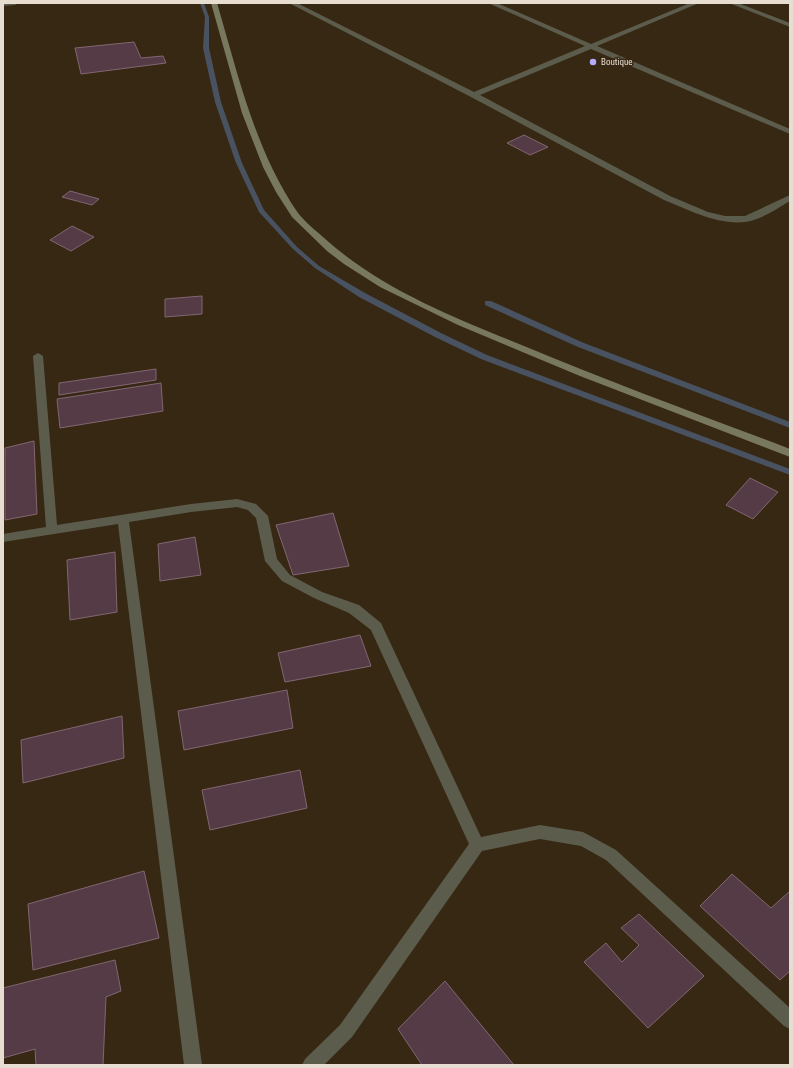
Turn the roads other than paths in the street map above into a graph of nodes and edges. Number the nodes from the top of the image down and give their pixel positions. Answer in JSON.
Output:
{"nodes":[{"id":1,"x":16,"y":3,"type":"edge"},
{"id":2,"x":214,"y":3,"type":"edge"},
{"id":3,"x":292,"y":3,"type":"edge"},
{"id":4,"x":490,"y":3,"type":"edge"},
{"id":5,"x":696,"y":3,"type":"edge"},
{"id":6,"x":732,"y":3,"type":"edge"},
{"id":7,"x":3,"y":4,"type":"edge"},
{"id":8,"x":790,"y":25,"type":"edge"},
{"id":9,"x":592,"y":47,"type":"junction"},
{"id":10,"x":474,"y":95,"type":"junction"},
{"id":11,"x":790,"y":132,"type":"edge"},
{"id":12,"x":790,"y":198,"type":"edge"},
{"id":13,"x":38,"y":356,"type":"dead end"},
{"id":14,"x":790,"y":453,"type":"edge"},
{"id":15,"x":123,"y":520,"type":"junction"},
{"id":16,"x":52,"y":531,"type":"junction"},
{"id":17,"x":3,"y":538,"type":"edge"},
{"id":18,"x":477,"y":845,"type":"junction"},
{"id":19,"x":790,"y":1020,"type":"edge"},
{"id":20,"x":192,"y":1065,"type":"edge"},
{"id":21,"x":311,"y":1065,"type":"edge"}],
"edges":[{"from":1,"to":7,"type":"street"},
{"from":2,"to":14,"type":"street"},
{"from":3,"to":10,"type":"street"},
{"from":4,"to":9,"type":"street"},
{"from":5,"to":9,"type":"street"},
{"from":6,"to":8,"type":"street"},
{"from":9,"to":10,"type":"street"},
{"from":9,"to":11,"type":"street"},
{"from":10,"to":12,"type":"street"},
{"from":13,"to":16,"type":"street"},
{"from":15,"to":16,"type":"street"},
{"from":15,"to":18,"type":"street"},
{"from":15,"to":20,"type":"street"},
{"from":16,"to":17,"type":"street"},
{"from":18,"to":19,"type":"street"},
{"from":18,"to":21,"type":"street"}]}
